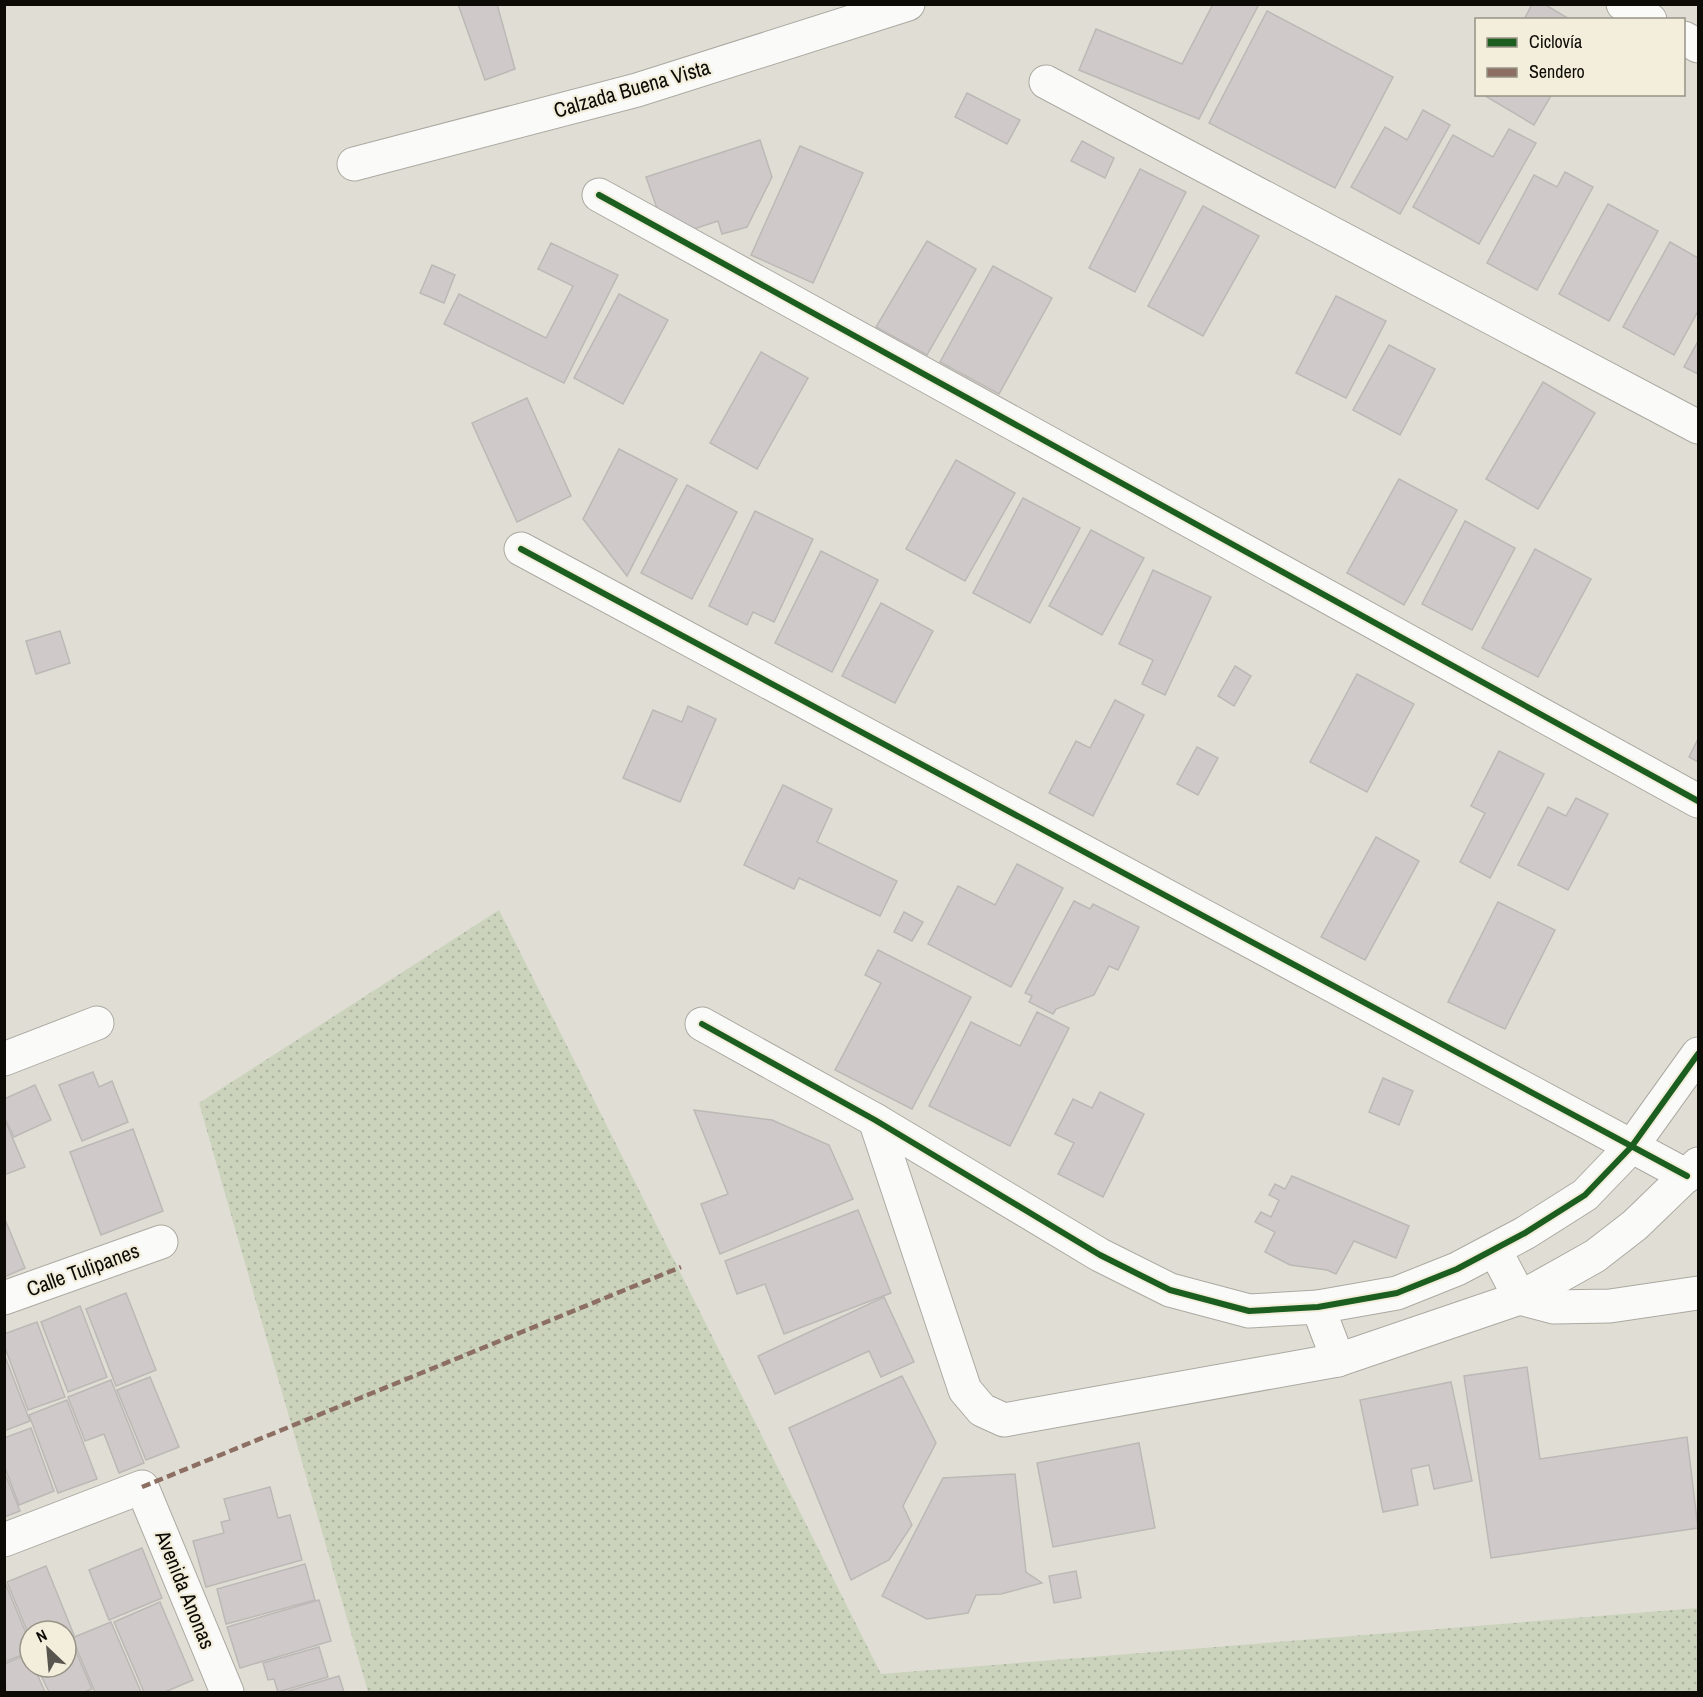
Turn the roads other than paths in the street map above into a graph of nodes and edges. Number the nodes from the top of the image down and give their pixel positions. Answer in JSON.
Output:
{"nodes":[{"id":1,"x":908,"y":4,"type":"edge"},
{"id":2,"x":1623,"y":4,"type":"edge"},
{"id":3,"x":1647,"y":18,"type":"edge"},
{"id":4,"x":1046,"y":82,"type":"dead end"},
{"id":5,"x":354,"y":164,"type":"dead end"},
{"id":6,"x":599,"y":195,"type":"dead end"},
{"id":7,"x":1698,"y":427,"type":"edge"},
{"id":8,"x":521,"y":549,"type":"dead end"},
{"id":9,"x":1698,"y":801,"type":"edge"},
{"id":10,"x":97,"y":1023,"type":"dead end"},
{"id":11,"x":702,"y":1024,"type":"dead end"},
{"id":12,"x":1698,"y":1054,"type":"edge"},
{"id":13,"x":4,"y":1059,"type":"edge"},
{"id":14,"x":875,"y":1120,"type":"junction"},
{"id":15,"x":1632,"y":1146,"type":"junction"},
{"id":16,"x":1693,"y":1170,"type":"edge"},
{"id":17,"x":161,"y":1242,"type":"dead end"},
{"id":18,"x":1495,"y":1250,"type":"junction"},
{"id":19,"x":1698,"y":1293,"type":"edge"},
{"id":20,"x":4,"y":1298,"type":"edge"},
{"id":21,"x":1520,"y":1298,"type":"junction"},
{"id":22,"x":1318,"y":1307,"type":"junction"},
{"id":23,"x":1338,"y":1360,"type":"junction"},
{"id":24,"x":4,"y":1540,"type":"edge"},
{"id":25,"x":226,"y":1692,"type":"edge"}],
"edges":[{"from":1,"to":5,"type":"street","name":"Calzada Buena Vista"},
{"from":2,"to":3,"type":"street"},
{"from":4,"to":7,"type":"street"},
{"from":6,"to":9,"type":"street"},
{"from":8,"to":15,"type":"street"},
{"from":10,"to":13,"type":"street"},
{"from":11,"to":14,"type":"street"},
{"from":12,"to":15,"type":"street"},
{"from":14,"to":22,"type":"street"},
{"from":14,"to":23,"type":"street"},
{"from":15,"to":16,"type":"street"},
{"from":15,"to":18,"type":"street"},
{"from":16,"to":21,"type":"street"},
{"from":17,"to":20,"type":"street","name":"Calle Tulipanes"},
{"from":18,"to":21,"type":"street"},
{"from":18,"to":22,"type":"street"},
{"from":19,"to":21,"type":"street"},
{"from":21,"to":23,"type":"street"},
{"from":22,"to":23,"type":"street"},
{"from":24,"to":25,"type":"street","name":"Avenida Anonas"}]}
